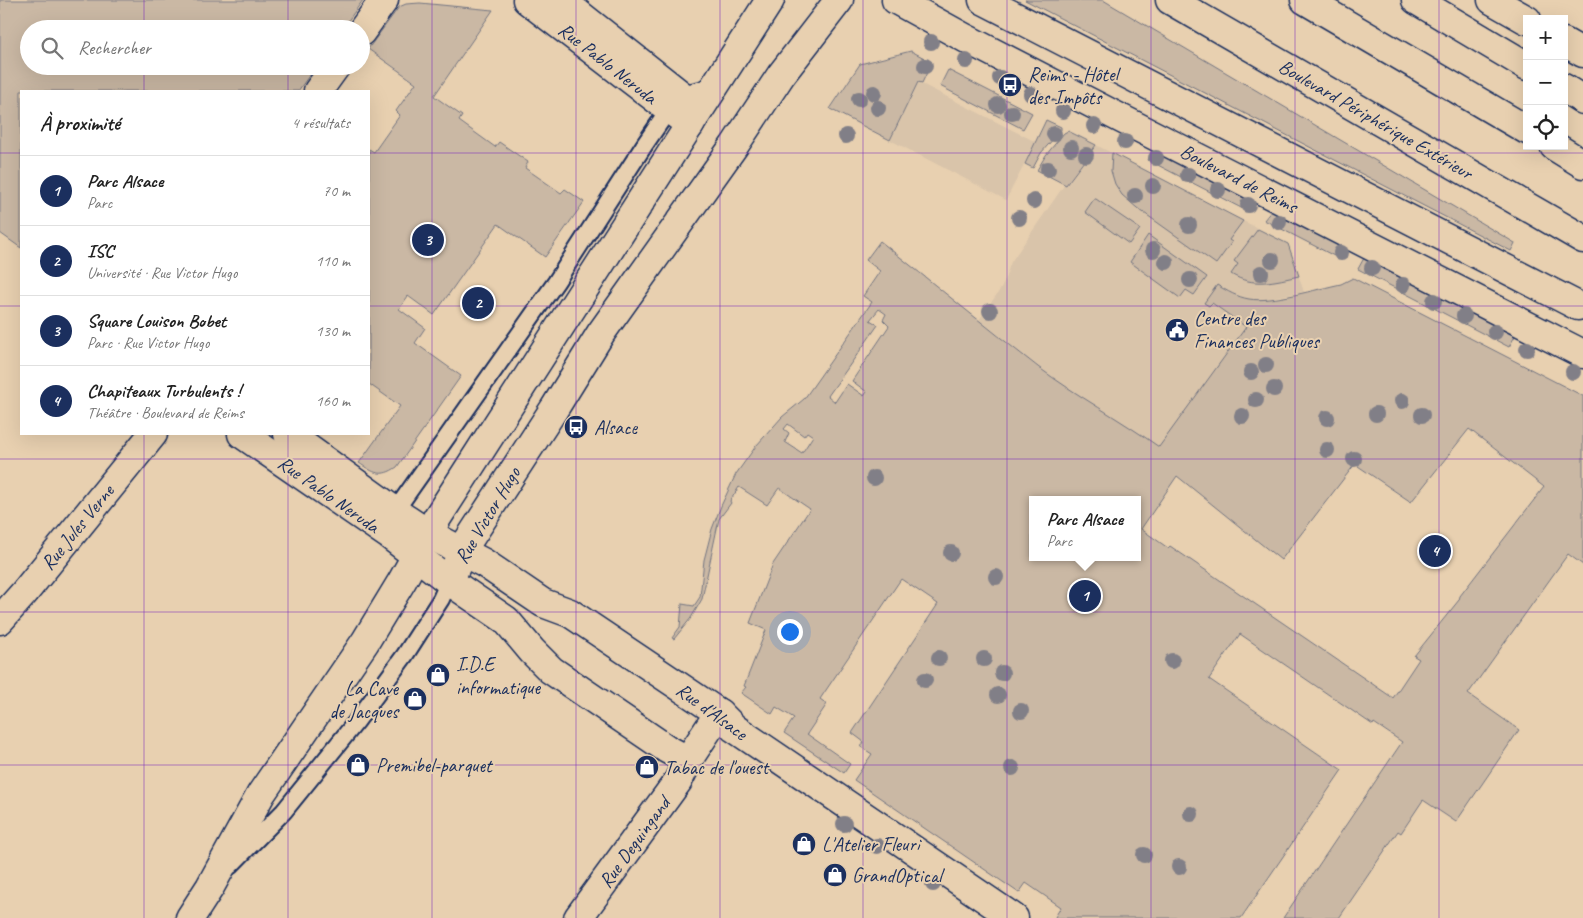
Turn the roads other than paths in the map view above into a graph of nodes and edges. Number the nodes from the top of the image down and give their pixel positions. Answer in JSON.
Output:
{"nodes":[{"id":1,"x":384,"y":0,"type":"edge"},
{"id":2,"x":527,"y":0,"type":"edge"},
{"id":3,"x":561,"y":0,"type":"edge"},
{"id":4,"x":770,"y":0,"type":"edge"},
{"id":5,"x":839,"y":0,"type":"edge"},
{"id":6,"x":896,"y":0,"type":"edge"},
{"id":7,"x":984,"y":0,"type":"edge"},
{"id":8,"x":1170,"y":0,"type":"edge"},
{"id":9,"x":1305,"y":0,"type":"edge"},
{"id":10,"x":1416,"y":0,"type":"edge"},
{"id":11,"x":1492,"y":0,"type":"edge"},
{"id":12,"x":1523,"y":18,"type":"edge"},
{"id":13,"x":370,"y":20,"type":"edge"},
{"id":14,"x":1568,"y":44,"type":"edge"},
{"id":15,"x":1583,"y":53,"type":"edge"},
{"id":16,"x":1523,"y":64,"type":"edge"},
{"id":17,"x":330,"y":75,"type":"edge"},
{"id":18,"x":319,"y":90,"type":"edge"},
{"id":19,"x":1568,"y":91,"type":"edge"},
{"id":20,"x":1583,"y":100,"type":"edge"},
{"id":21,"x":689,"y":106,"type":"junction"},
{"id":22,"x":1523,"y":128,"type":"edge"},
{"id":23,"x":1560,"y":150,"type":"edge"},
{"id":24,"x":1583,"y":164,"type":"edge"},
{"id":25,"x":1583,"y":239,"type":"edge"},
{"id":26,"x":1578,"y":306,"type":"dead end"},
{"id":27,"x":1583,"y":354,"type":"edge"},
{"id":28,"x":152,"y":435,"type":"edge"},
{"id":29,"x":244,"y":435,"type":"edge"},
{"id":30,"x":289,"y":435,"type":"edge"},
{"id":31,"x":395,"y":511,"type":"junction"},
{"id":32,"x":422,"y":544,"type":"junction"},
{"id":33,"x":463,"y":551,"type":"junction"},
{"id":34,"x":449,"y":581,"type":"junction"},
{"id":35,"x":0,"y":620,"type":"edge"},
{"id":36,"x":719,"y":713,"type":"junction"},
{"id":37,"x":690,"y":757,"type":"junction"},
{"id":38,"x":210,"y":888,"type":"junction"},
{"id":39,"x":190,"y":918,"type":"edge"},
{"id":40,"x":578,"y":918,"type":"edge"},
{"id":41,"x":1014,"y":918,"type":"edge"}],
"edges":[{"from":1,"to":13,"type":"main road"},
{"from":2,"to":21,"type":"main road","name":"Rue Pablo Neruda"},
{"from":3,"to":21,"type":"main road","name":"Rue Pablo Neruda"},
{"from":4,"to":21,"type":"main road","name":"Rue Victor Hugo"},
{"from":5,"to":33,"type":"main road","name":"Rue Victor Hugo"},
{"from":6,"to":27,"type":"main road","name":"Boulevard de Reims"},
{"from":7,"to":26,"type":"main road"},
{"from":8,"to":25,"type":"main road","name":"Boulevard Périphérique Extérieur"},
{"from":9,"to":22,"type":"main road"},
{"from":10,"to":16,"type":"main road"},
{"from":11,"to":12,"type":"main road"},
{"from":14,"to":15,"type":"main road"},
{"from":17,"to":18,"type":"main road"},
{"from":19,"to":20,"type":"main road"},
{"from":21,"to":31,"type":"lane"},
{"from":21,"to":32,"type":"main road","name":"Rue Victor Hugo"},
{"from":23,"to":24,"type":"main road"},
{"from":28,"to":35,"type":"main road","name":"Rue Jules Verne"},
{"from":29,"to":32,"type":"main road","name":"Rue Pablo Neruda"},
{"from":30,"to":31,"type":"main road","name":"Rue Pablo Neruda"},
{"from":31,"to":32,"type":"main road","name":"Rue Pablo Neruda"},
{"from":32,"to":33,"type":"main road","name":"Rue d'Alsace"},
{"from":32,"to":34,"type":"main road"},
{"from":32,"to":38,"type":"main road","name":"Rue Victor Hugo"},
{"from":33,"to":34,"type":"main road","name":"Rue Victor Hugo"},
{"from":33,"to":36,"type":"main road","name":"Rue d'Alsace"},
{"from":34,"to":37,"type":"main road"},
{"from":34,"to":38,"type":"lane","name":"Rue Victor Hugo"},
{"from":36,"to":37,"type":"main road","name":"Rue Deguingand"},
{"from":36,"to":41,"type":"main road","name":"Rue d'Alsace"},
{"from":37,"to":40,"type":"main road","name":"Rue Deguingand"},
{"from":38,"to":39,"type":"main road","name":"Rue Victor Hugo"}]}
